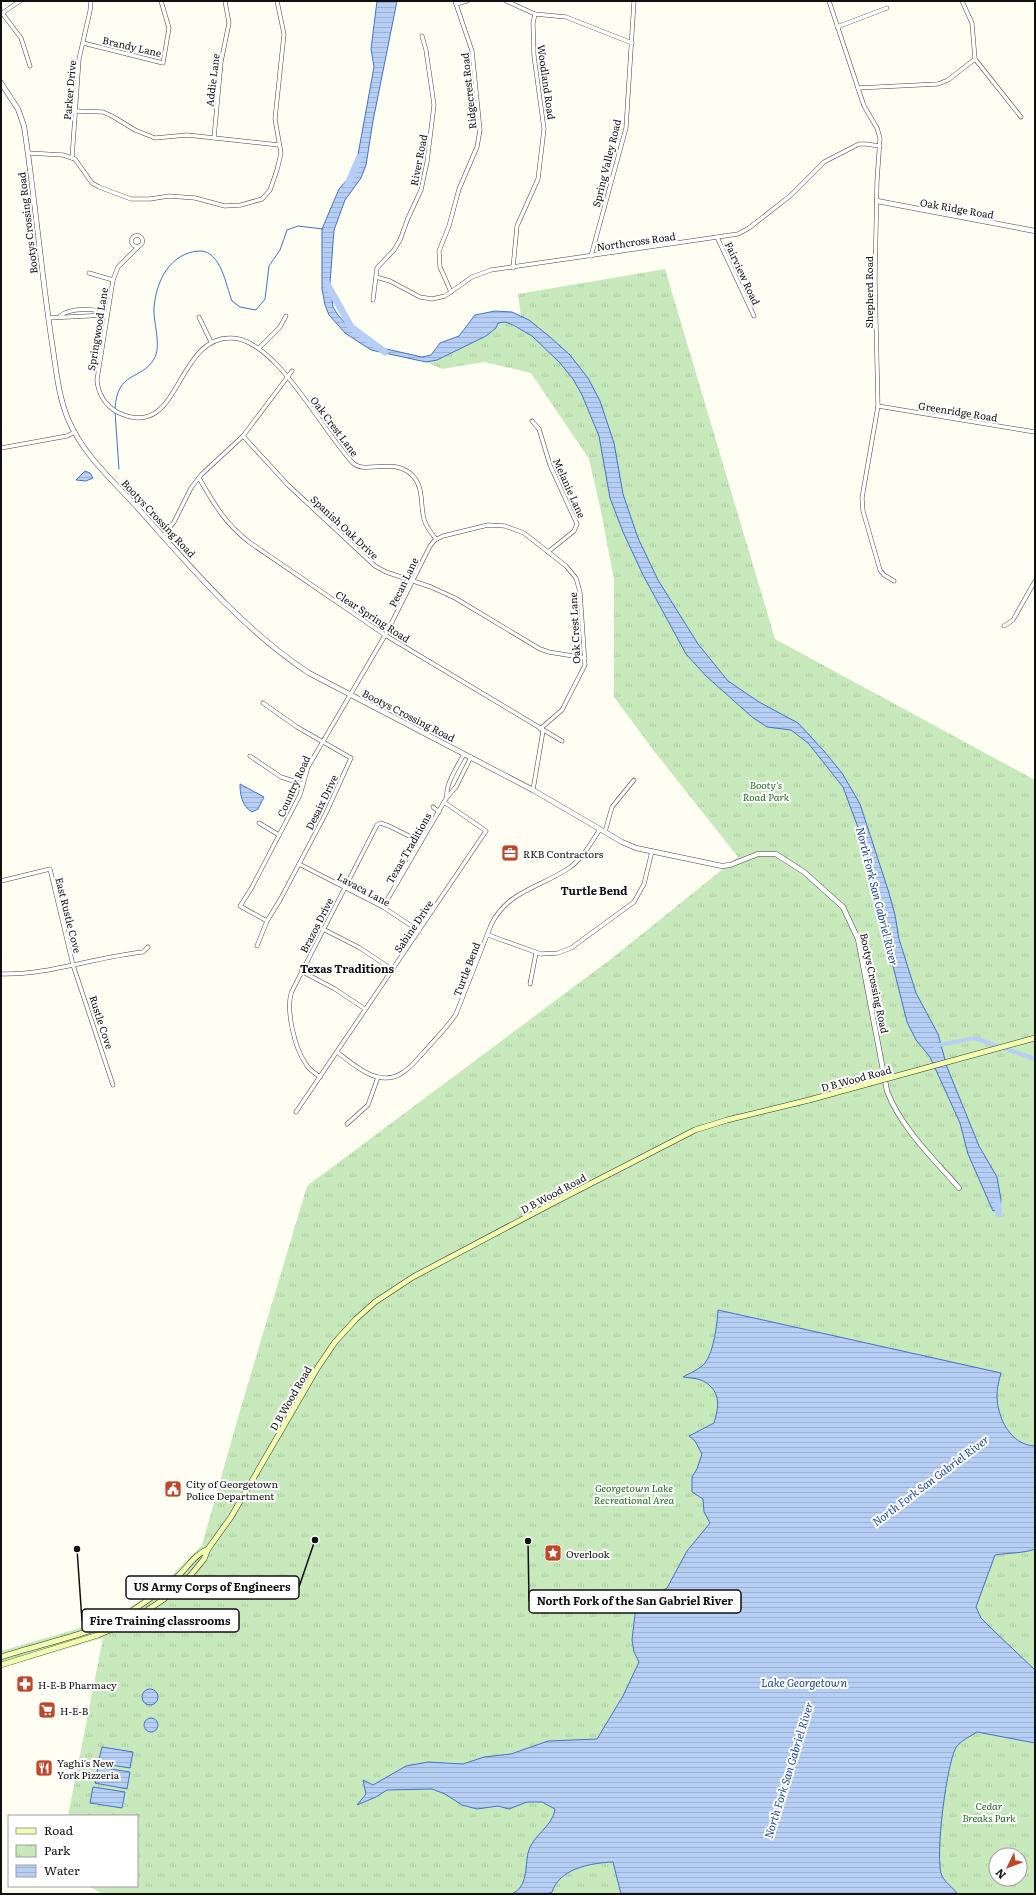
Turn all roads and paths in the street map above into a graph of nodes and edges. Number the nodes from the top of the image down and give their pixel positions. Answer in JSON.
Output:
{"nodes":[{"id":1,"x":20,"y":1,"type":"edge"},
{"id":2,"x":91,"y":1,"type":"edge"},
{"id":3,"x":161,"y":1,"type":"edge"},
{"id":4,"x":224,"y":1,"type":"edge"},
{"id":5,"x":277,"y":1,"type":"edge"},
{"id":6,"x":467,"y":1,"type":"edge"},
{"id":7,"x":506,"y":1,"type":"edge"},
{"id":8,"x":634,"y":1,"type":"edge"},
{"id":9,"x":829,"y":1,"type":"edge"},
{"id":10,"x":962,"y":1,"type":"edge"},
{"id":11,"x":456,"y":2,"type":"edge"},
{"id":12,"x":886,"y":8,"type":"dead end"},
{"id":13,"x":2,"y":14,"type":"edge"},
{"id":14,"x":535,"y":14,"type":"junction"},
{"id":15,"x":837,"y":27,"type":"junction"},
{"id":16,"x":422,"y":36,"type":"dead end"},
{"id":17,"x":83,"y":43,"type":"junction"},
{"id":18,"x":632,"y":43,"type":"junction"},
{"id":19,"x":975,"y":59,"type":"junction"},
{"id":20,"x":30,"y":66,"type":"dead end"},
{"id":21,"x":1,"y":83,"type":"edge"},
{"id":22,"x":858,"y":88,"type":"junction"},
{"id":23,"x":75,"y":111,"type":"junction"},
{"id":24,"x":1021,"y":117,"type":"dead end"},
{"id":25,"x":214,"y":138,"type":"junction"},
{"id":26,"x":279,"y":145,"type":"junction"},
{"id":27,"x":880,"y":146,"type":"junction"},
{"id":28,"x":28,"y":153,"type":"junction"},
{"id":29,"x":72,"y":158,"type":"junction"},
{"id":30,"x":877,"y":201,"type":"junction"},
{"id":31,"x":1035,"y":231,"type":"edge"},
{"id":32,"x":717,"y":237,"type":"junction"},
{"id":33,"x":139,"y":246,"type":"dead end"},
{"id":34,"x":590,"y":256,"type":"junction"},
{"id":35,"x":513,"y":268,"type":"junction"},
{"id":36,"x":89,"y":273,"type":"dead end"},
{"id":37,"x":376,"y":277,"type":"junction"},
{"id":38,"x":114,"y":280,"type":"junction"},
{"id":39,"x":451,"y":292,"type":"junction"},
{"id":40,"x":373,"y":300,"type":"dead end"},
{"id":41,"x":107,"y":315,"type":"junction"},
{"id":42,"x":286,"y":316,"type":"dead end"},
{"id":43,"x":754,"y":316,"type":"dead end"},
{"id":44,"x":199,"y":317,"type":"dead end"},
{"id":45,"x":48,"y":318,"type":"junction"},
{"id":46,"x":211,"y":342,"type":"junction"},
{"id":47,"x":259,"y":348,"type":"junction"},
{"id":48,"x":292,"y":371,"type":"dead end"},
{"id":49,"x":287,"y":376,"type":"junction"},
{"id":50,"x":878,"y":406,"type":"junction"},
{"id":51,"x":532,"y":421,"type":"dead end"},
{"id":52,"x":74,"y":432,"type":"junction"},
{"id":53,"x":1035,"y":432,"type":"edge"},
{"id":54,"x":243,"y":436,"type":"junction"},
{"id":55,"x":1,"y":448,"type":"edge"},
{"id":56,"x":199,"y":478,"type":"junction"},
{"id":57,"x":163,"y":536,"type":"junction"},
{"id":58,"x":436,"y":539,"type":"junction"},
{"id":59,"x":548,"y":552,"type":"junction"},
{"id":60,"x":413,"y":581,"type":"junction"},
{"id":61,"x":894,"y":581,"type":"dead end"},
{"id":62,"x":1035,"y":581,"type":"edge"},
{"id":63,"x":1004,"y":626,"type":"dead end"},
{"id":64,"x":385,"y":635,"type":"junction"},
{"id":65,"x":585,"y":658,"type":"junction"},
{"id":66,"x":349,"y":694,"type":"junction"},
{"id":67,"x":263,"y":703,"type":"dead end"},
{"id":68,"x":542,"y":730,"type":"junction"},
{"id":69,"x":562,"y":741,"type":"dead end"},
{"id":70,"x":323,"y":743,"type":"junction"},
{"id":71,"x":464,"y":754,"type":"junction"},
{"id":72,"x":250,"y":756,"type":"dead end"},
{"id":73,"x":471,"y":757,"type":"junction"},
{"id":74,"x":634,"y":780,"type":"dead end"},
{"id":75,"x":303,"y":784,"type":"junction"},
{"id":76,"x":533,"y":790,"type":"junction"},
{"id":77,"x":447,"y":797,"type":"junction"},
{"id":78,"x":444,"y":802,"type":"junction"},
{"id":79,"x":432,"y":807,"type":"dead end"},
{"id":80,"x":439,"y":812,"type":"junction"},
{"id":81,"x":259,"y":823,"type":"dead end"},
{"id":82,"x":600,"y":829,"type":"junction"},
{"id":83,"x":605,"y":832,"type":"junction"},
{"id":84,"x":279,"y":835,"type":"junction"},
{"id":85,"x":421,"y":842,"type":"junction"},
{"id":86,"x":652,"y":851,"type":"junction"},
{"id":87,"x":299,"y":864,"type":"junction"},
{"id":88,"x":1,"y":881,"type":"edge"},
{"id":89,"x":344,"y":887,"type":"junction"},
{"id":90,"x":383,"y":907,"type":"junction"},
{"id":91,"x":267,"y":920,"type":"junction"},
{"id":92,"x":323,"y":929,"type":"junction"},
{"id":93,"x":419,"y":932,"type":"junction"},
{"id":94,"x":488,"y":934,"type":"junction"},
{"id":95,"x":257,"y":946,"type":"dead end"},
{"id":96,"x":148,"y":947,"type":"dead end"},
{"id":97,"x":536,"y":953,"type":"junction"},
{"id":98,"x":73,"y":965,"type":"junction"},
{"id":99,"x":393,"y":970,"type":"junction"},
{"id":100,"x":301,"y":971,"type":"junction"},
{"id":101,"x":1,"y":974,"type":"edge"},
{"id":102,"x":530,"y":984,"type":"dead end"},
{"id":103,"x":366,"y":1009,"type":"junction"},
{"id":104,"x":1035,"y":1038,"type":"edge"},
{"id":105,"x":336,"y":1052,"type":"junction"},
{"id":106,"x":320,"y":1077,"type":"junction"},
{"id":107,"x":378,"y":1077,"type":"junction"},
{"id":108,"x":113,"y":1085,"type":"dead end"},
{"id":109,"x":296,"y":1112,"type":"dead end"},
{"id":110,"x":347,"y":1124,"type":"dead end"},
{"id":111,"x":959,"y":1188,"type":"dead end"},
{"id":112,"x":208,"y":1549,"type":"junction"},
{"id":113,"x":169,"y":1584,"type":"junction"},
{"id":114,"x":175,"y":1589,"type":"junction"},
{"id":115,"x":121,"y":1617,"type":"junction"},
{"id":116,"x":123,"y":1624,"type":"junction"},
{"id":117,"x":1,"y":1657,"type":"edge"},
{"id":118,"x":2,"y":1664,"type":"edge"}],
"edges":[{"from":1,"to":13,"type":"street"},
{"from":2,"to":17,"type":"street","name":"Parker Drive"},
{"from":3,"to":17,"type":"street","name":"Brandy Lane"},
{"from":4,"to":25,"type":"street","name":"Addie Lane"},
{"from":5,"to":26,"type":"street"},
{"from":6,"to":11,"type":"street"},
{"from":7,"to":14,"type":"street"},
{"from":8,"to":18,"type":"street","name":"Spring Valley Road"},
{"from":9,"to":15,"type":"street","name":"Shepherd Road"},
{"from":10,"to":19,"type":"street"},
{"from":11,"to":39,"type":"street","name":"Ridgecrest Road"},
{"from":12,"to":15,"type":"street"},
{"from":13,"to":20,"type":"street"},
{"from":14,"to":18,"type":"street"},
{"from":14,"to":35,"type":"street","name":"Woodland Road"},
{"from":15,"to":22,"type":"street","name":"Shepherd Road"},
{"from":16,"to":37,"type":"street","name":"River Road"},
{"from":17,"to":23,"type":"street","name":"Parker Drive"},
{"from":18,"to":34,"type":"street","name":"Spring Valley Road"},
{"from":19,"to":22,"type":"street"},
{"from":19,"to":24,"type":"street"},
{"from":21,"to":28,"type":"street","name":"Bootys Crossing Road"},
{"from":22,"to":27,"type":"street","name":"Shepherd Road"},
{"from":23,"to":25,"type":"street"},
{"from":23,"to":29,"type":"street","name":"Parker Drive"},
{"from":25,"to":26,"type":"street"},
{"from":26,"to":29,"type":"street"},
{"from":27,"to":30,"type":"street","name":"Shepherd Road"},
{"from":27,"to":32,"type":"street","name":"Northcross Road"},
{"from":28,"to":29,"type":"street"},
{"from":28,"to":45,"type":"street","name":"Bootys Crossing Road"},
{"from":30,"to":31,"type":"street","name":"Oak Ridge Road"},
{"from":30,"to":50,"type":"street","name":"Shepherd Road"},
{"from":32,"to":34,"type":"street","name":"Northcross Road"},
{"from":32,"to":43,"type":"street","name":"Fairview Road"},
{"from":33,"to":38,"type":"street","name":"Springwood Lane"},
{"from":34,"to":35,"type":"street","name":"Northcross Road"},
{"from":35,"to":39,"type":"street","name":"Northcross Road"},
{"from":36,"to":38,"type":"street"},
{"from":37,"to":39,"type":"street","name":"Northcross Road"},
{"from":37,"to":40,"type":"street","name":"River Road"},
{"from":38,"to":41,"type":"street","name":"Springwood Lane"},
{"from":41,"to":45,"type":"street"},
{"from":41,"to":46,"type":"street","name":"Springwood Lane"},
{"from":42,"to":47,"type":"street"},
{"from":44,"to":46,"type":"street"},
{"from":45,"to":52,"type":"street","name":"Bootys Crossing Road"},
{"from":46,"to":47,"type":"street"},
{"from":47,"to":49,"type":"street"},
{"from":48,"to":49,"type":"street"},
{"from":49,"to":54,"type":"street"},
{"from":49,"to":58,"type":"street","name":"Oak Crest Lane"},
{"from":50,"to":53,"type":"street","name":"Greenridge Road"},
{"from":50,"to":61,"type":"street","name":"Shepherd Road"},
{"from":51,"to":59,"type":"street","name":"Melanie Lane"},
{"from":52,"to":55,"type":"street"},
{"from":52,"to":57,"type":"street","name":"Bootys Crossing Road"},
{"from":54,"to":56,"type":"street"},
{"from":54,"to":60,"type":"street","name":"Spanish Oak Drive"},
{"from":56,"to":57,"type":"street"},
{"from":56,"to":64,"type":"street","name":"Clear Spring Road"},
{"from":57,"to":66,"type":"street","name":"Bootys Crossing Road"},
{"from":58,"to":59,"type":"street","name":"Oak Crest Lane"},
{"from":58,"to":60,"type":"street","name":"Pecan Lane"},
{"from":59,"to":65,"type":"street","name":"Oak Crest Lane"},
{"from":60,"to":64,"type":"street","name":"Pecan Lane"},
{"from":60,"to":65,"type":"street","name":"Spanish Oak Drive"},
{"from":62,"to":63,"type":"street"},
{"from":64,"to":66,"type":"street","name":"Pecan Lane"},
{"from":64,"to":68,"type":"street","name":"Clear Spring Road"},
{"from":65,"to":68,"type":"street","name":"Oak Crest Lane"},
{"from":66,"to":70,"type":"street","name":"Country Road"},
{"from":66,"to":71,"type":"street","name":"Bootys Crossing Road"},
{"from":67,"to":70,"type":"street","name":"Desaix Drive"},
{"from":68,"to":69,"type":"street","name":"Clear Spring Road"},
{"from":68,"to":76,"type":"street"},
{"from":70,"to":75,"type":"street","name":"Country Road"},
{"from":70,"to":87,"type":"street","name":"Desaix Drive"},
{"from":71,"to":73,"type":"street","name":"Bootys Crossing Road"},
{"from":71,"to":77,"type":"street","name":"Texas Traditions"},
{"from":72,"to":75,"type":"street"},
{"from":73,"to":76,"type":"street","name":"Bootys Crossing Road"},
{"from":73,"to":77,"type":"street","name":"Texas Traditions"},
{"from":74,"to":83,"type":"street"},
{"from":75,"to":84,"type":"street","name":"Country Road"},
{"from":76,"to":82,"type":"street","name":"Bootys Crossing Road"},
{"from":77,"to":78,"type":"street","name":"Texas Traditions"},
{"from":78,"to":80,"type":"street","name":"Texas Traditions"},
{"from":78,"to":93,"type":"street","name":"Sabine Drive"},
{"from":79,"to":80,"type":"street"},
{"from":80,"to":85,"type":"street","name":"Texas Traditions"},
{"from":81,"to":84,"type":"street"},
{"from":82,"to":83,"type":"street","name":"Bootys Crossing Road"},
{"from":82,"to":94,"type":"street","name":"Turtle Bend"},
{"from":83,"to":86,"type":"street","name":"Bootys Crossing Road"},
{"from":84,"to":91,"type":"street","name":"Country Road"},
{"from":85,"to":89,"type":"street","name":"Brazos Drive"},
{"from":85,"to":90,"type":"street","name":"Texas Traditions"},
{"from":86,"to":97,"type":"street"},
{"from":86,"to":111,"type":"street","name":"Bootys Crossing Road"},
{"from":87,"to":89,"type":"street","name":"Lavaca Lane"},
{"from":87,"to":91,"type":"street","name":"Desaix Drive"},
{"from":88,"to":98,"type":"street","name":"East Rustle Cove"},
{"from":89,"to":90,"type":"street","name":"Lavaca Lane"},
{"from":89,"to":92,"type":"street","name":"Brazos Drive"},
{"from":90,"to":93,"type":"street","name":"Lavaca Lane"},
{"from":91,"to":95,"type":"street","name":"Desaix Drive"},
{"from":92,"to":99,"type":"street"},
{"from":92,"to":100,"type":"street","name":"Brazos Drive"},
{"from":93,"to":99,"type":"street","name":"Sabine Drive"},
{"from":94,"to":97,"type":"street"},
{"from":94,"to":107,"type":"street","name":"Turtle Bend"},
{"from":96,"to":98,"type":"street"},
{"from":97,"to":102,"type":"street"},
{"from":98,"to":101,"type":"street"},
{"from":98,"to":108,"type":"street","name":"Rustle Cove"},
{"from":99,"to":103,"type":"street","name":"Sabine Drive"},
{"from":100,"to":103,"type":"street"},
{"from":100,"to":106,"type":"street","name":"Brazos Drive"},
{"from":103,"to":105,"type":"street","name":"Sabine Drive"},
{"from":104,"to":112,"type":"main road","name":"D B Wood Road","bridge":true},
{"from":105,"to":106,"type":"street","name":"Sabine Drive"},
{"from":105,"to":107,"type":"street","name":"Turtle Bend"},
{"from":106,"to":109,"type":"street","name":"Sabine Drive"},
{"from":107,"to":110,"type":"street"},
{"from":112,"to":113,"type":"main road","name":"D B Wood Road"},
{"from":112,"to":114,"type":"main road","name":"D B Wood Road"},
{"from":113,"to":114,"type":"street"},
{"from":113,"to":115,"type":"main road","name":"D B Wood Road"},
{"from":114,"to":116,"type":"main road","name":"D B Wood Road"},
{"from":115,"to":116,"type":"street"},
{"from":115,"to":117,"type":"main road","name":"D B Wood Road"},
{"from":116,"to":118,"type":"main road","name":"D B Wood Road"},
{"from":117,"to":118,"type":"street"}]}
